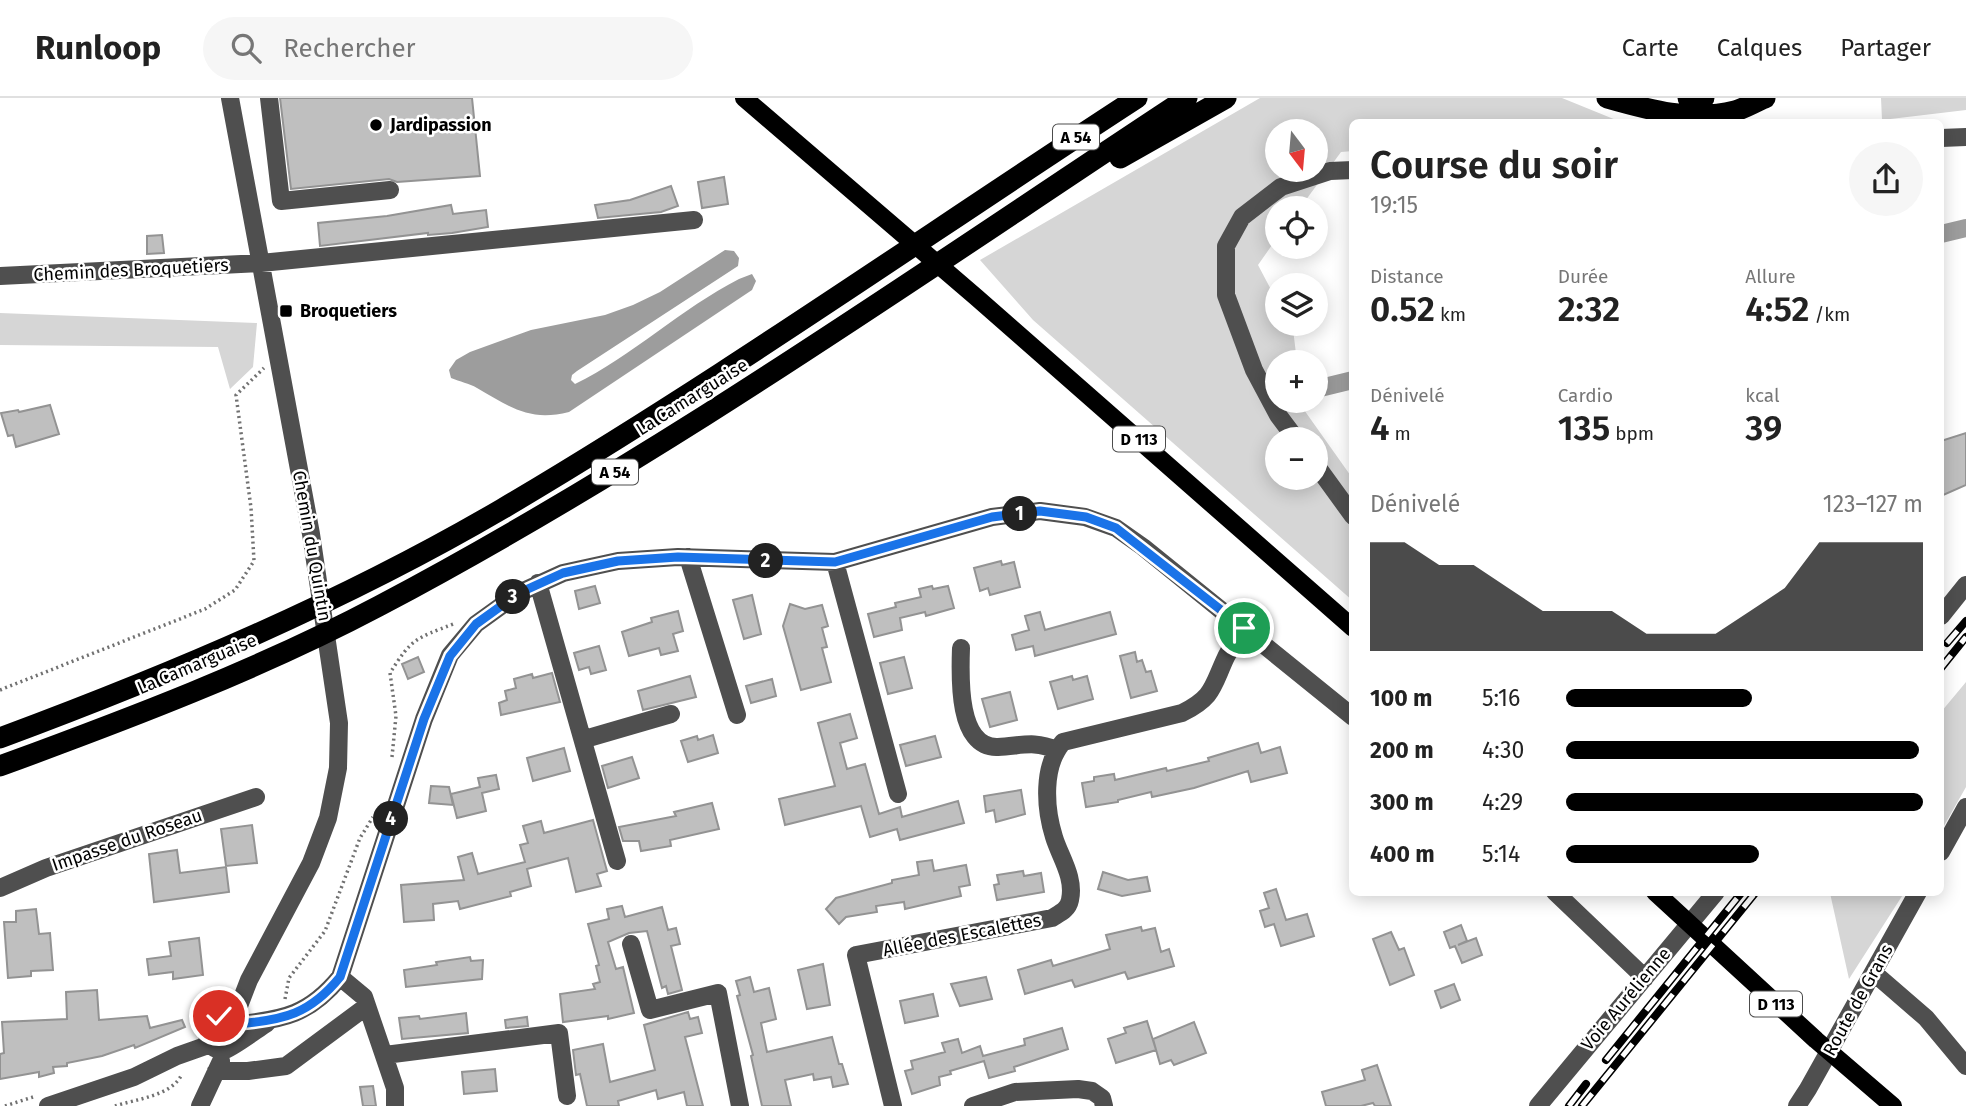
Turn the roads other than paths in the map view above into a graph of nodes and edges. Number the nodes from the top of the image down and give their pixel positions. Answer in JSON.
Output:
{"nodes":[{"id":1,"x":230,"y":98,"type":"edge"},
{"id":2,"x":269,"y":98,"type":"edge"},
{"id":3,"x":744,"y":98,"type":"edge"},
{"id":4,"x":1123,"y":98,"type":"edge"},
{"id":5,"x":1137,"y":98,"type":"edge"},
{"id":6,"x":1186,"y":98,"type":"edge"},
{"id":7,"x":1226,"y":98,"type":"edge"},
{"id":8,"x":1607,"y":98,"type":"edge"},
{"id":9,"x":1688,"y":98,"type":"edge"},
{"id":10,"x":1704,"y":98,"type":"edge"},
{"id":11,"x":1765,"y":98,"type":"edge"},
{"id":12,"x":1966,"y":137,"type":"edge"},
{"id":13,"x":1944,"y":138,"type":"edge"},
{"id":14,"x":1349,"y":170,"type":"edge"},
{"id":15,"x":1016,"y":177,"type":"junction"},
{"id":16,"x":390,"y":190,"type":"dead end"},
{"id":17,"x":694,"y":220,"type":"dead end"},
{"id":18,"x":977,"y":236,"type":"junction"},
{"id":19,"x":261,"y":263,"type":"junction"},
{"id":20,"x":0,"y":276,"type":"edge"},
{"id":21,"x":1287,"y":427,"type":"edge"},
{"id":22,"x":1328,"y":482,"type":"edge"},
{"id":23,"x":1349,"y":510,"type":"edge"},
{"id":24,"x":688,"y":557,"type":"junction"},
{"id":25,"x":835,"y":562,"type":"junction"},
{"id":26,"x":538,"y":583,"type":"junction"},
{"id":27,"x":1966,"y":585,"type":"edge"},
{"id":28,"x":1944,"y":612,"type":"edge"},
{"id":29,"x":1349,"y":624,"type":"edge"},
{"id":30,"x":1244,"y":628,"type":"junction"},
{"id":31,"x":961,"y":648,"type":"dead end"},
{"id":32,"x":671,"y":714,"type":"dead end"},
{"id":33,"x":737,"y":715,"type":"dead end"},
{"id":34,"x":1349,"y":715,"type":"edge"},
{"id":35,"x":0,"y":738,"type":"edge"},
{"id":36,"x":584,"y":739,"type":"junction"},
{"id":37,"x":1056,"y":750,"type":"junction"},
{"id":38,"x":0,"y":766,"type":"edge"},
{"id":39,"x":898,"y":794,"type":"dead end"},
{"id":40,"x":256,"y":797,"type":"dead end"},
{"id":41,"x":1966,"y":807,"type":"edge"},
{"id":42,"x":1944,"y":847,"type":"edge"},
{"id":43,"x":617,"y":861,"type":"dead end"},
{"id":44,"x":0,"y":888,"type":"edge"},
{"id":45,"x":1559,"y":896,"type":"edge"},
{"id":46,"x":1659,"y":896,"type":"edge"},
{"id":47,"x":1713,"y":896,"type":"edge"},
{"id":48,"x":1916,"y":896,"type":"edge"},
{"id":49,"x":631,"y":944,"type":"dead end"},
{"id":50,"x":1874,"y":972,"type":"junction"},
{"id":51,"x":340,"y":977,"type":"junction"},
{"id":52,"x":1645,"y":978,"type":"junction"},
{"id":53,"x":367,"y":1006,"type":"junction"},
{"id":54,"x":224,"y":1034,"type":"junction"},
{"id":55,"x":384,"y":1055,"type":"junction"},
{"id":56,"x":1966,"y":1066,"type":"edge"},
{"id":57,"x":213,"y":1077,"type":"junction"},
{"id":58,"x":567,"y":1096,"type":"dead end"},
{"id":59,"x":48,"y":1106,"type":"edge"},
{"id":60,"x":200,"y":1106,"type":"edge"},
{"id":61,"x":395,"y":1106,"type":"edge"},
{"id":62,"x":740,"y":1106,"type":"edge"},
{"id":63,"x":893,"y":1106,"type":"edge"},
{"id":64,"x":973,"y":1106,"type":"edge"},
{"id":65,"x":1104,"y":1106,"type":"edge"},
{"id":66,"x":1538,"y":1106,"type":"edge"},
{"id":67,"x":1797,"y":1106,"type":"edge"},
{"id":68,"x":1893,"y":1106,"type":"edge"}],
"edges":[{"from":1,"to":19,"type":"street","name":"Chemin du Quintin"},
{"from":2,"to":16,"type":"street"},
{"from":3,"to":29,"type":"main road","number":"D 113"},
{"from":4,"to":15,"type":"highway"},
{"from":5,"to":15,"type":"highway","name":"La Camarguaise","number":"A 54"},
{"from":6,"to":18,"type":"highway","name":"La Camarguaise","number":"A 54"},
{"from":7,"to":18,"type":"highway"},
{"from":8,"to":11,"type":"highway"},
{"from":9,"to":10,"type":"highway"},
{"from":12,"to":13,"type":"street"},
{"from":14,"to":21,"type":"street"},
{"from":15,"to":35,"type":"highway","name":"La Camarguaise","number":"A 54"},
{"from":17,"to":19,"type":"street","name":"Chemin des Broquetiers"},
{"from":18,"to":38,"type":"highway","name":"La Camarguaise","number":"A 54"},
{"from":19,"to":20,"type":"street","name":"Chemin des Broquetiers"},
{"from":19,"to":54,"type":"street","name":"Chemin du Quintin"},
{"from":22,"to":23,"type":"street"},
{"from":24,"to":25,"type":"street"},
{"from":24,"to":26,"type":"street"},
{"from":24,"to":33,"type":"street"},
{"from":25,"to":30,"type":"street"},
{"from":25,"to":39,"type":"street"},
{"from":26,"to":36,"type":"street"},
{"from":26,"to":51,"type":"street"},
{"from":27,"to":28,"type":"street"},
{"from":30,"to":34,"type":"street"},
{"from":30,"to":37,"type":"street"},
{"from":31,"to":37,"type":"street"},
{"from":32,"to":36,"type":"street"},
{"from":36,"to":43,"type":"street"},
{"from":37,"to":63,"type":"street","name":"Allée des Escalettes"},
{"from":40,"to":44,"type":"street","name":"Impasse du Roseau"},
{"from":41,"to":42,"type":"street"},
{"from":45,"to":52,"type":"street"},
{"from":46,"to":68,"type":"main road","number":"D 113"},
{"from":47,"to":52,"type":"street","name":"Voie Aurélienne"},
{"from":48,"to":50,"type":"street","name":"Route de Grans"},
{"from":49,"to":62,"type":"street"},
{"from":50,"to":56,"type":"street"},
{"from":50,"to":67,"type":"street","name":"Route de Grans"},
{"from":51,"to":53,"type":"street"},
{"from":51,"to":54,"type":"street"},
{"from":52,"to":66,"type":"street","name":"Voie Aurélienne"},
{"from":53,"to":55,"type":"street"},
{"from":53,"to":57,"type":"street"},
{"from":54,"to":57,"type":"street"},
{"from":54,"to":59,"type":"street"},
{"from":55,"to":58,"type":"street"},
{"from":55,"to":61,"type":"street"},
{"from":57,"to":60,"type":"street"},
{"from":64,"to":65,"type":"street"}]}
